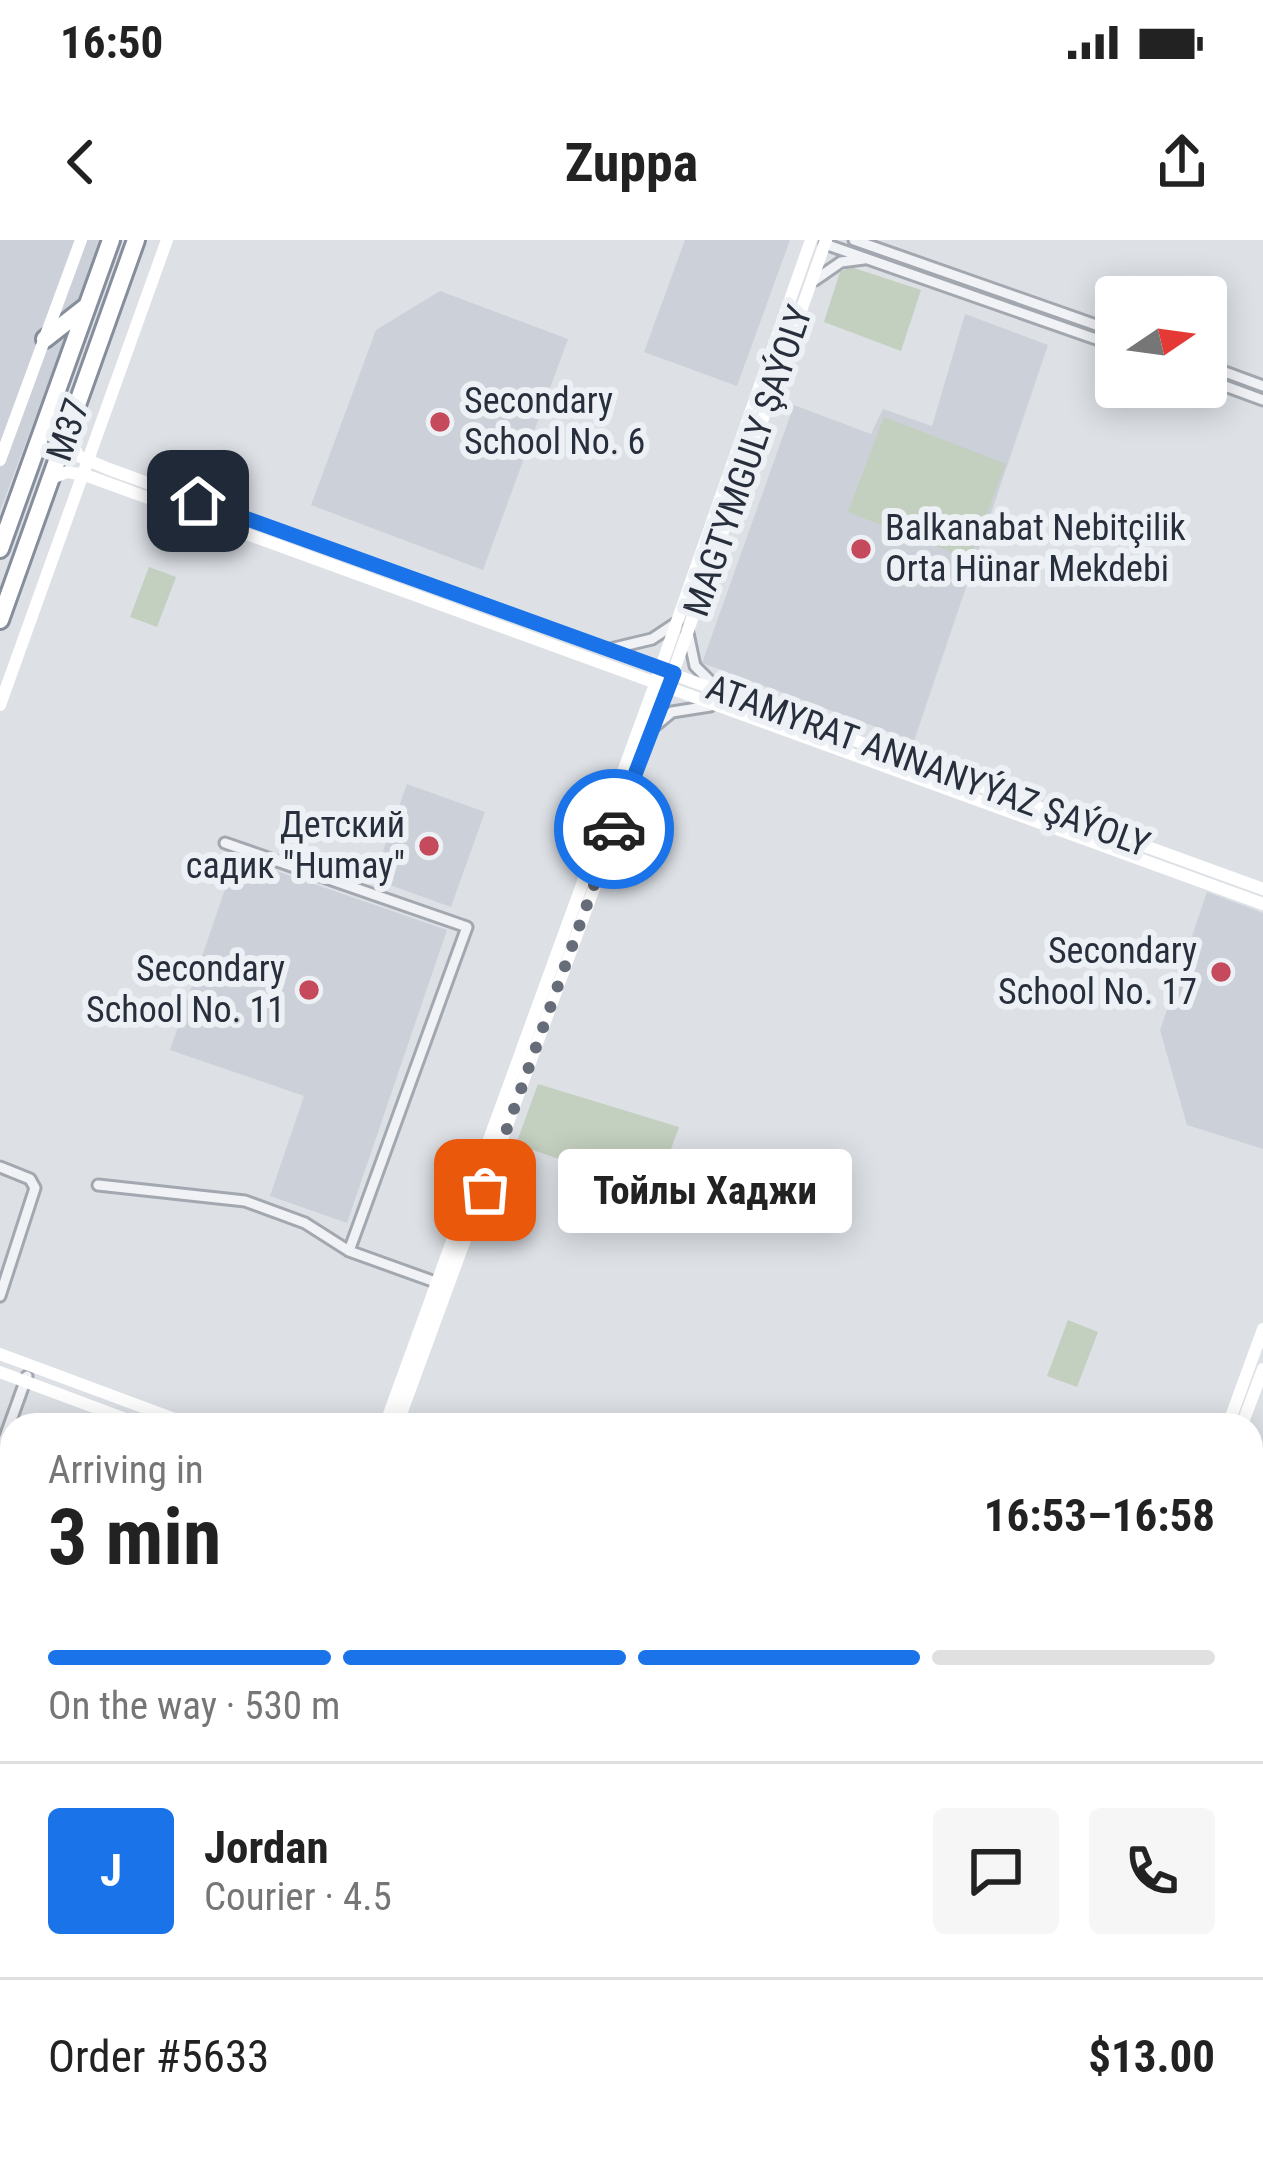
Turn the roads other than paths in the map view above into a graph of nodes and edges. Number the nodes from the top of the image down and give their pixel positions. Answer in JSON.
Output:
{"nodes":[{"id":1,"x":81,"y":240,"type":"edge"},
{"id":2,"x":111,"y":240,"type":"edge"},
{"id":3,"x":136,"y":240,"type":"edge"},
{"id":4,"x":167,"y":240,"type":"edge"},
{"id":5,"x":854,"y":240,"type":"edge"},
{"id":6,"x":821,"y":241,"type":"edge"},
{"id":7,"x":868,"y":259,"type":"junction"},
{"id":8,"x":811,"y":284,"type":"junction"},
{"id":9,"x":88,"y":305,"type":"junction"},
{"id":10,"x":1095,"y":325,"type":"edge"},
{"id":11,"x":45,"y":339,"type":"junction"},
{"id":12,"x":1095,"y":339,"type":"edge"},
{"id":13,"x":1227,"y":373,"type":"edge"},
{"id":14,"x":1263,"y":386,"type":"edge"},
{"id":15,"x":1227,"y":387,"type":"edge"},
{"id":16,"x":1263,"y":400,"type":"edge"},
{"id":17,"x":68,"y":430,"type":"junction"},
{"id":18,"x":0,"y":460,"type":"edge"},
{"id":19,"x":87,"y":468,"type":"junction"},
{"id":20,"x":52,"y":478,"type":"junction"},
{"id":21,"x":6,"y":524,"type":"edge"},
{"id":22,"x":0,"y":549,"type":"edge"},
{"id":23,"x":0,"y":620,"type":"edge"},
{"id":24,"x":682,"y":628,"type":"junction"},
{"id":25,"x":609,"y":649,"type":"junction"},
{"id":26,"x":667,"y":670,"type":"junction"},
{"id":27,"x":661,"y":686,"type":"junction"},
{"id":28,"x":724,"y":692,"type":"junction"},
{"id":29,"x":0,"y":705,"type":"edge"},
{"id":30,"x":715,"y":706,"type":"junction"},
{"id":31,"x":651,"y":730,"type":"junction"},
{"id":32,"x":225,"y":843,"type":"dead end"},
{"id":33,"x":1263,"y":889,"type":"edge"},
{"id":34,"x":1263,"y":904,"type":"edge"},
{"id":35,"x":0,"y":1167,"type":"edge"},
{"id":36,"x":98,"y":1186,"type":"dead end"},
{"id":37,"x":349,"y":1251,"type":"junction"},
{"id":38,"x":3,"y":1275,"type":"edge"},
{"id":39,"x":438,"y":1283,"type":"junction"},
{"id":40,"x":0,"y":1296,"type":"edge"},
{"id":41,"x":1263,"y":1329,"type":"edge"},
{"id":42,"x":0,"y":1354,"type":"edge"},
{"id":43,"x":31,"y":1365,"type":"junction"},
{"id":44,"x":1263,"y":1369,"type":"edge"},
{"id":45,"x":0,"y":1372,"type":"edge"},
{"id":46,"x":25,"y":1382,"type":"junction"},
{"id":47,"x":14,"y":1413,"type":"edge"},
{"id":48,"x":109,"y":1413,"type":"edge"},
{"id":49,"x":159,"y":1413,"type":"edge"},
{"id":50,"x":389,"y":1413,"type":"edge"},
{"id":51,"x":401,"y":1413,"type":"edge"},
{"id":52,"x":1232,"y":1413,"type":"edge"},
{"id":53,"x":1246,"y":1413,"type":"edge"}],
"edges":[{"from":1,"to":11,"type":"street"},
{"from":2,"to":9,"type":"highway","name":"M37","number":"M37"},
{"from":3,"to":17,"type":"highway","name":"M37","number":"M37"},
{"from":4,"to":19,"type":"street"},
{"from":5,"to":10,"type":"street"},
{"from":6,"to":7,"type":"street"},
{"from":6,"to":8,"type":"street","name":"MAGTYMGULY ŞAÝOLY"},
{"from":6,"to":24,"type":"street","name":"MAGTYMGULY ŞAÝOLY"},
{"from":7,"to":8,"type":"street"},
{"from":7,"to":12,"type":"street"},
{"from":8,"to":24,"type":"street","name":"MAGTYMGULY ŞAÝOLY"},
{"from":9,"to":11,"type":"highway"},
{"from":9,"to":21,"type":"highway","name":"M37","number":"M37"},
{"from":11,"to":18,"type":"street"},
{"from":13,"to":14,"type":"street"},
{"from":15,"to":16,"type":"street"},
{"from":17,"to":19,"type":"street"},
{"from":17,"to":20,"type":"highway","name":"M37","number":"M37"},
{"from":19,"to":20,"type":"street","name":"ATAMYRAT ANNANYÝAZ ŞAÝOLY"},
{"from":19,"to":25,"type":"street","name":"ATAMYRAT ANNANYÝAZ ŞAÝOLY"},
{"from":19,"to":27,"type":"street","name":"ATAMYRAT ANNANYÝAZ ŞAÝOLY"},
{"from":19,"to":29,"type":"street"},
{"from":20,"to":23,"type":"highway","name":"M37","number":"M37"},
{"from":21,"to":22,"type":"highway","name":"M37","number":"M37"},
{"from":24,"to":25,"type":"street"},
{"from":24,"to":26,"type":"street","name":"MAGTYMGULY ŞAÝOLY"},
{"from":24,"to":28,"type":"street"},
{"from":25,"to":26,"type":"street","name":"ATAMYRAT ANNANYÝAZ ŞAÝOLY"},
{"from":26,"to":27,"type":"street","name":"MAGTYMGULY ŞAÝOLY"},
{"from":26,"to":28,"type":"street","name":"ATAMYRAT ANNANYÝAZ ŞAÝOLY"},
{"from":27,"to":30,"type":"street","name":"ATAMYRAT ANNANYÝAZ ŞAÝOLY"},
{"from":27,"to":31,"type":"street","name":"MAGTYMGULY ŞAÝOLY"},
{"from":27,"to":39,"type":"street","name":"MAGTYMGULY ŞAÝOLY"},
{"from":28,"to":33,"type":"street","name":"ATAMYRAT ANNANYÝAZ ŞAÝOLY"},
{"from":30,"to":31,"type":"street"},
{"from":30,"to":34,"type":"street","name":"ATAMYRAT ANNANYÝAZ ŞAÝOLY"},
{"from":31,"to":51,"type":"street","name":"MAGTYMGULY ŞAÝOLY"},
{"from":32,"to":37,"type":"street"},
{"from":35,"to":38,"type":"street"},
{"from":36,"to":37,"type":"street"},
{"from":37,"to":39,"type":"street"},
{"from":38,"to":40,"type":"street"},
{"from":39,"to":50,"type":"street","name":"MAGTYMGULY ŞAÝOLY"},
{"from":41,"to":52,"type":"street"},
{"from":42,"to":43,"type":"street"},
{"from":43,"to":46,"type":"street"},
{"from":43,"to":49,"type":"street"},
{"from":44,"to":53,"type":"street"},
{"from":45,"to":46,"type":"street"},
{"from":46,"to":47,"type":"street"},
{"from":46,"to":48,"type":"street"}]}
